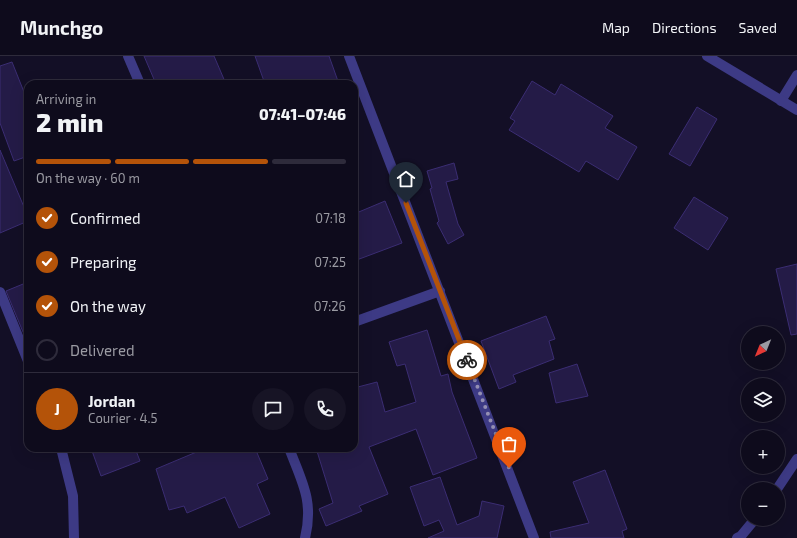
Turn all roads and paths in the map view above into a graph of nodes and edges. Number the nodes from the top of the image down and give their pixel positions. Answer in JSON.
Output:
{"nodes":[{"id":1,"x":128,"y":56,"type":"edge"},
{"id":2,"x":349,"y":56,"type":"edge"},
{"id":3,"x":707,"y":56,"type":"edge"},
{"id":4,"x":797,"y":75,"type":"edge"},
{"id":5,"x":138,"y":80,"type":"edge"},
{"id":6,"x":781,"y":101,"type":"junction"},
{"id":7,"x":797,"y":110,"type":"edge"},
{"id":8,"x":440,"y":291,"type":"junction"},
{"id":9,"x":0,"y":292,"type":"edge"},
{"id":10,"x":358,"y":321,"type":"edge"},
{"id":11,"x":24,"y":351,"type":"edge"},
{"id":12,"x":62,"y":452,"type":"edge"},
{"id":13,"x":291,"y":452,"type":"edge"},
{"id":14,"x":797,"y":459,"type":"edge"},
{"id":15,"x":782,"y":482,"type":"edge"},
{"id":16,"x":749,"y":526,"type":"edge"},
{"id":17,"x":74,"y":538,"type":"edge"},
{"id":18,"x":304,"y":538,"type":"edge"},
{"id":19,"x":534,"y":538,"type":"edge"},
{"id":20,"x":737,"y":538,"type":"edge"}],
"edges":[{"from":1,"to":5,"type":"street"},
{"from":2,"to":8,"type":"street"},
{"from":3,"to":6,"type":"street"},
{"from":4,"to":6,"type":"street"},
{"from":6,"to":7,"type":"street"},
{"from":8,"to":10,"type":"street"},
{"from":8,"to":19,"type":"street"},
{"from":9,"to":11,"type":"street"},
{"from":12,"to":17,"type":"street"},
{"from":13,"to":18,"type":"street"},
{"from":14,"to":15,"type":"street"},
{"from":16,"to":20,"type":"street"}]}
